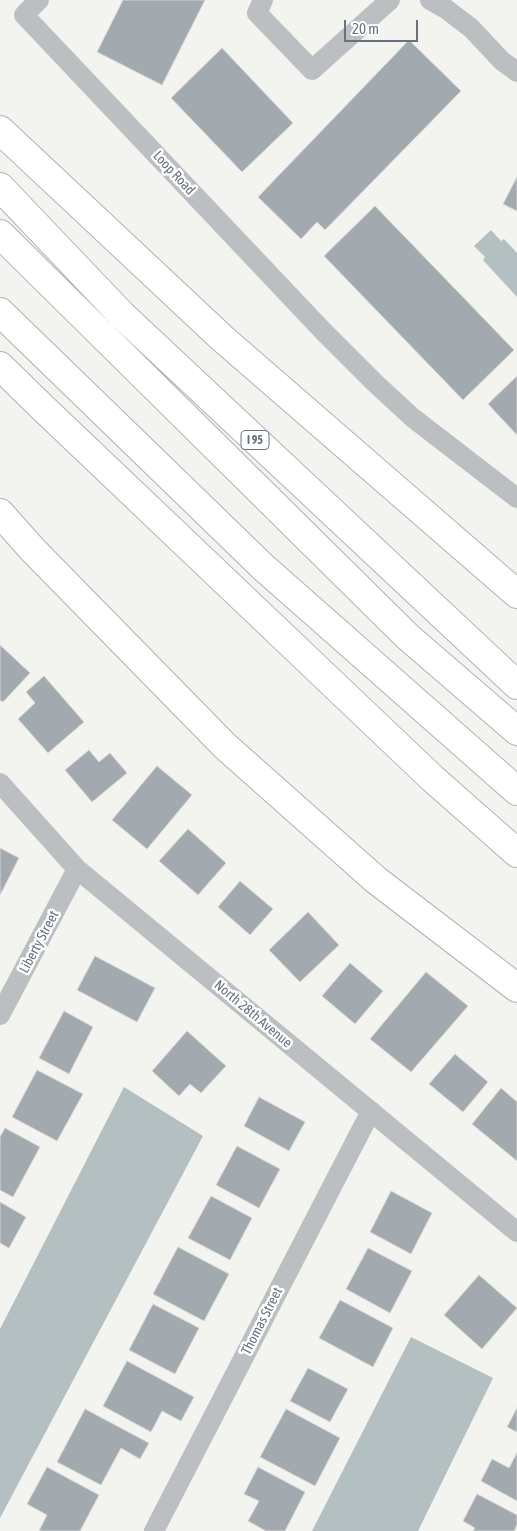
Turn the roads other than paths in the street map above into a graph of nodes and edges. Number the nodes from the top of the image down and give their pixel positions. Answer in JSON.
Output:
{"nodes":[{"id":1,"x":39,"y":0,"type":"edge"},
{"id":2,"x":390,"y":0,"type":"edge"},
{"id":3,"x":430,"y":0,"type":"edge"},
{"id":4,"x":260,"y":7,"type":"edge"},
{"id":5,"x":517,"y":72,"type":"edge"},
{"id":6,"x":0,"y":130,"type":"edge"},
{"id":7,"x":0,"y":187,"type":"edge"},
{"id":8,"x":0,"y":234,"type":"edge"},
{"id":9,"x":0,"y":312,"type":"edge"},
{"id":10,"x":0,"y":366,"type":"edge"},
{"id":11,"x":517,"y":498,"type":"edge"},
{"id":12,"x":0,"y":513,"type":"edge"},
{"id":13,"x":517,"y":594,"type":"edge"},
{"id":14,"x":517,"y":685,"type":"edge"},
{"id":15,"x":517,"y":731,"type":"edge"},
{"id":16,"x":0,"y":783,"type":"edge"},
{"id":17,"x":517,"y":791,"type":"edge"},
{"id":18,"x":517,"y":853,"type":"edge"},
{"id":19,"x":77,"y":869,"type":"junction"},
{"id":20,"x":517,"y":988,"type":"edge"},
{"id":21,"x":0,"y":1015,"type":"edge"},
{"id":22,"x":371,"y":1112,"type":"junction"},
{"id":23,"x":517,"y":1232,"type":"edge"},
{"id":24,"x":154,"y":1531,"type":"edge"}],
"edges":[{"from":1,"to":11,"type":"street","name":"Loop Road"},
{"from":2,"to":4,"type":"street"},
{"from":3,"to":5,"type":"street"},
{"from":6,"to":13,"type":"highway"},
{"from":7,"to":14,"type":"highway","number":"I 95"},
{"from":8,"to":15,"type":"highway"},
{"from":9,"to":17,"type":"highway"},
{"from":10,"to":18,"type":"highway"},
{"from":12,"to":20,"type":"highway"},
{"from":16,"to":19,"type":"street","name":"North 28th Avenue"},
{"from":19,"to":21,"type":"street","name":"Liberty Street"},
{"from":19,"to":22,"type":"street","name":"North 28th Avenue"},
{"from":22,"to":23,"type":"street","name":"North 28th Avenue"},
{"from":22,"to":24,"type":"street","name":"Thomas Street"}]}
